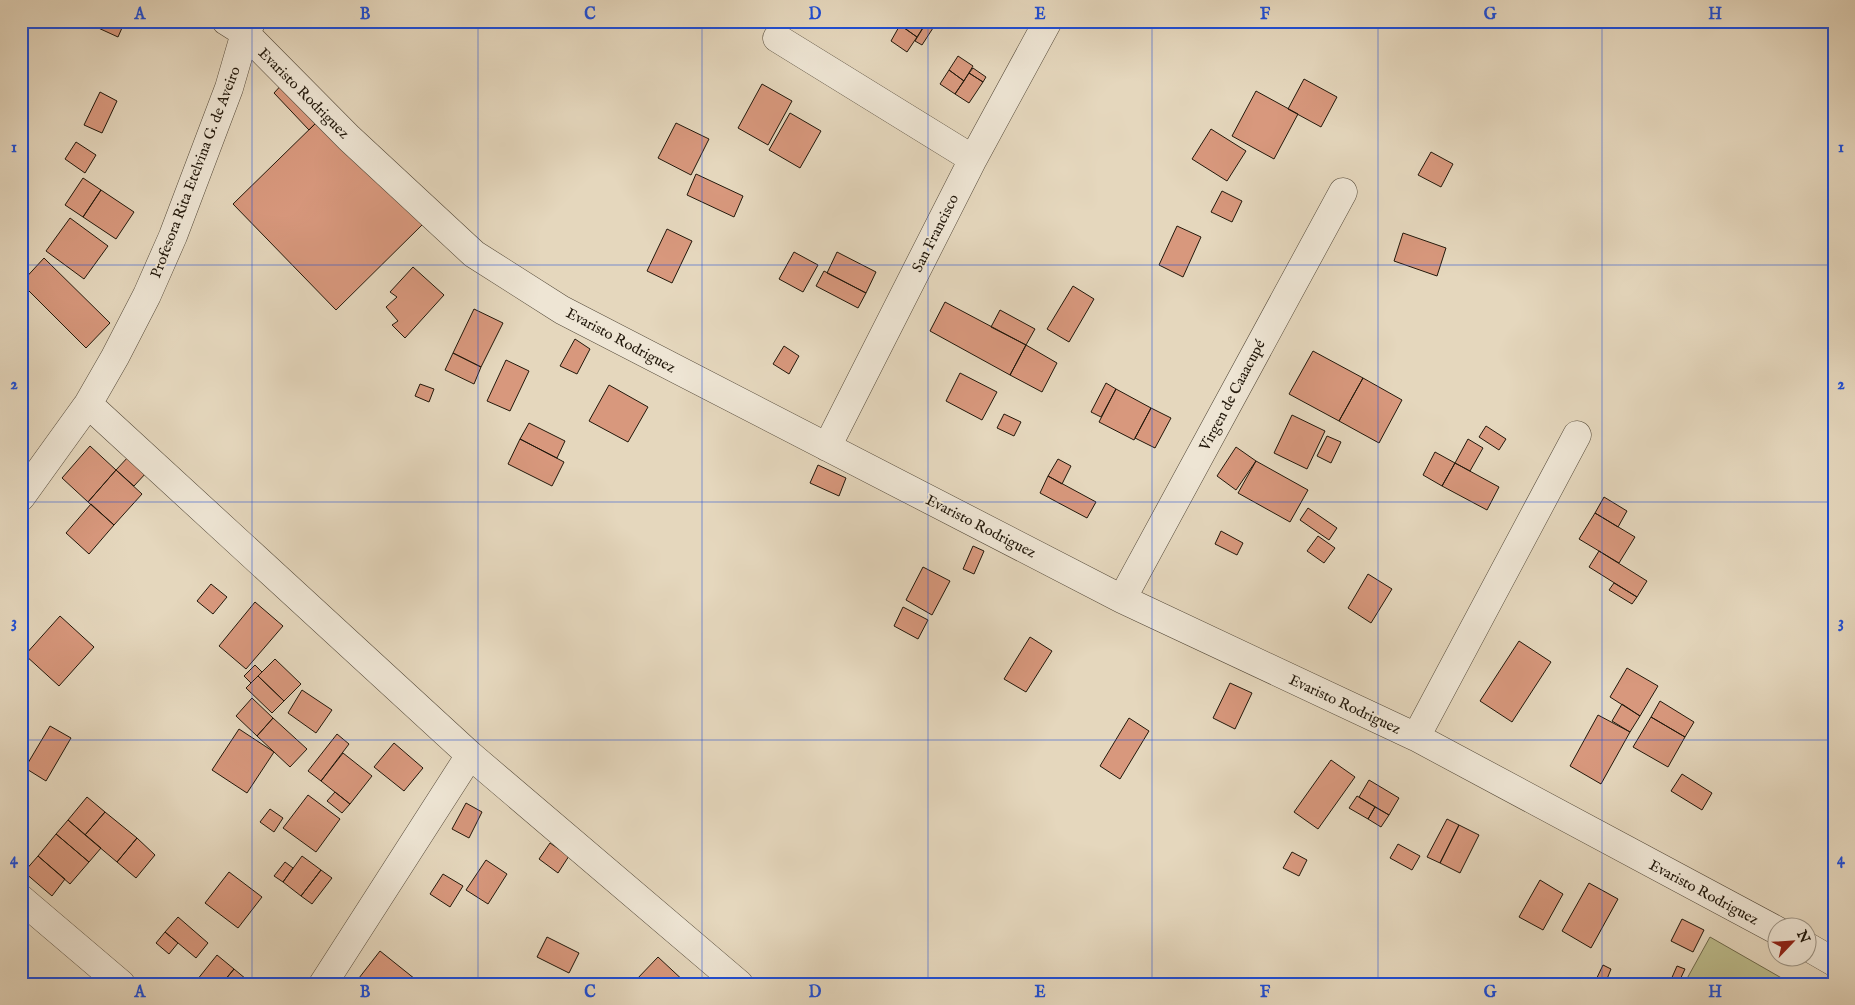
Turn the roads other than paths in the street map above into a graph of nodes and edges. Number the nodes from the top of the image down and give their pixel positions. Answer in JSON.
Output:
{"nodes":[{"id":1,"x":1048,"y":21,"type":"edge"},
{"id":2,"x":241,"y":25,"type":"edge"},
{"id":3,"x":777,"y":38,"type":"dead end"},
{"id":4,"x":973,"y":159,"type":"junction"},
{"id":5,"x":1342,"y":192,"type":"dead end"},
{"id":6,"x":88,"y":404,"type":"junction"},
{"id":7,"x":1577,"y":435,"type":"dead end"},
{"id":8,"x":827,"y":447,"type":"junction"},
{"id":9,"x":21,"y":497,"type":"edge"},
{"id":10,"x":1122,"y":599,"type":"junction"},
{"id":11,"x":1416,"y":737,"type":"junction"},
{"id":12,"x":470,"y":755,"type":"junction"},
{"id":13,"x":21,"y":899,"type":"edge"},
{"id":14,"x":1768,"y":926,"type":"edge"},
{"id":15,"x":1818,"y":953,"type":"edge"},
{"id":16,"x":1834,"y":962,"type":"edge"},
{"id":17,"x":122,"y":984,"type":"edge"},
{"id":18,"x":323,"y":984,"type":"edge"},
{"id":19,"x":739,"y":984,"type":"edge"}],
"edges":[{"from":1,"to":4,"type":"street","name":"San Francisco"},
{"from":2,"to":6,"type":"street","name":"Profesora Rita Etelvina G. de Aveiro"},
{"from":2,"to":8,"type":"street","name":"Evaristo Rodriguez"},
{"from":3,"to":4,"type":"street"},
{"from":4,"to":8,"type":"street","name":"San Francisco"},
{"from":5,"to":10,"type":"street","name":"Virgen de Caaacupé"},
{"from":6,"to":9,"type":"street","name":"Profesora Rita Etelvina G. de Aveiro"},
{"from":6,"to":12,"type":"street"},
{"from":7,"to":11,"type":"street"},
{"from":8,"to":10,"type":"street","name":"Evaristo Rodriguez"},
{"from":10,"to":11,"type":"street","name":"Evaristo Rodriguez"},
{"from":11,"to":14,"type":"street","name":"Evaristo Rodriguez"},
{"from":12,"to":18,"type":"street"},
{"from":12,"to":19,"type":"street"},
{"from":13,"to":17,"type":"street"},
{"from":15,"to":16,"type":"street"}]}
